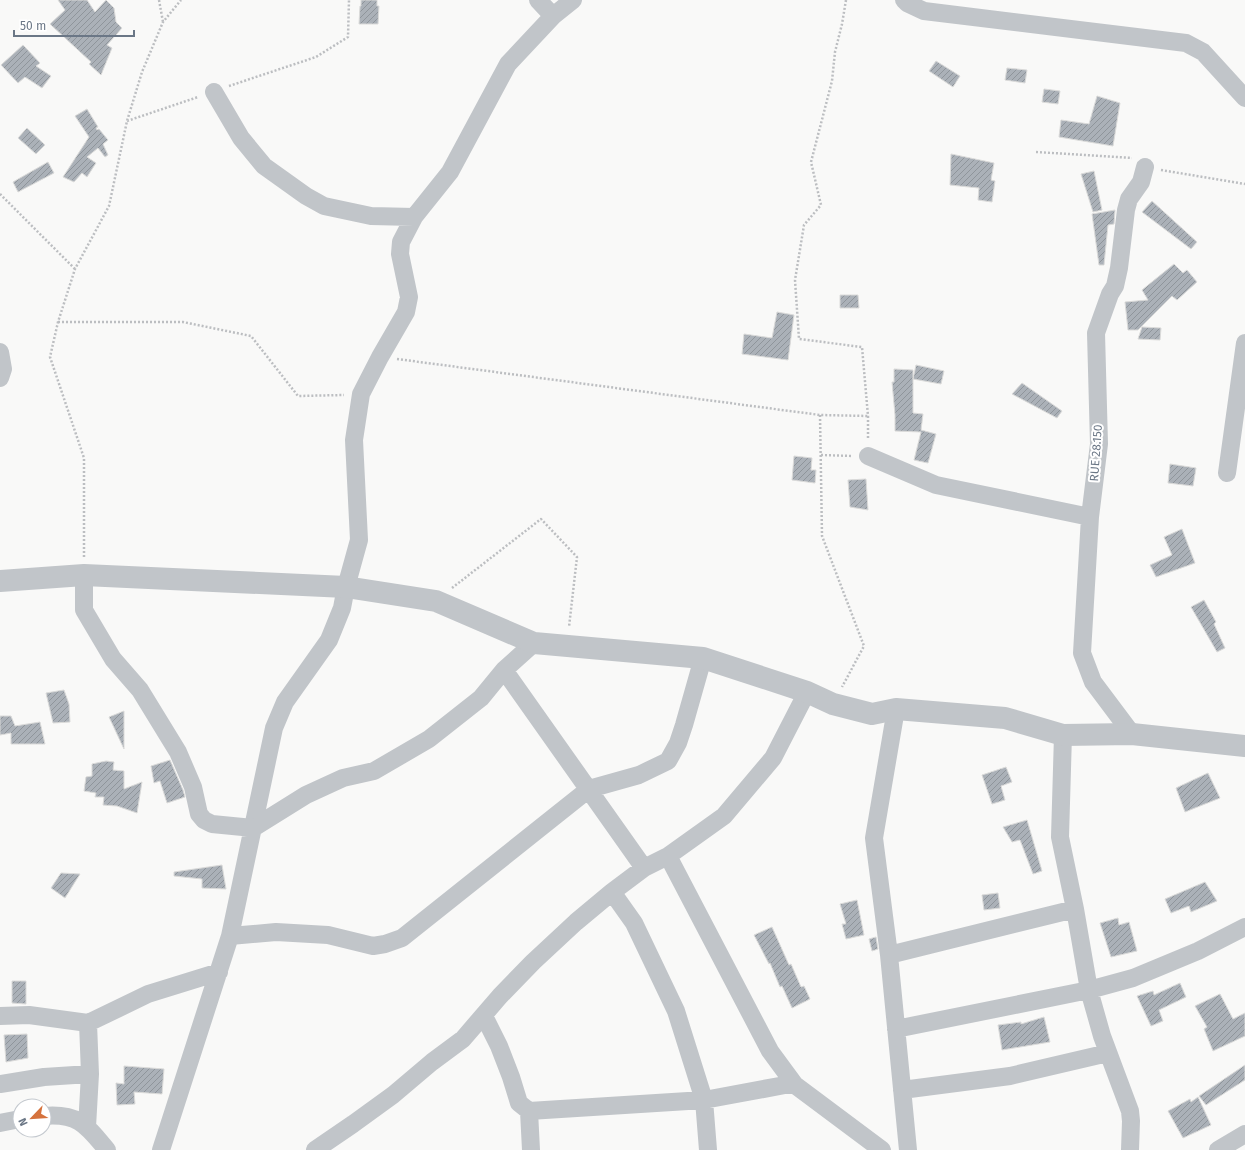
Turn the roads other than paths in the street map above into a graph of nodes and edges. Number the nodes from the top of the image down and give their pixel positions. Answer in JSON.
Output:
{"nodes":[{"id":1,"x":538,"y":0,"type":"edge"},
{"id":2,"x":573,"y":0,"type":"edge"},
{"id":3,"x":904,"y":0,"type":"edge"},
{"id":4,"x":553,"y":16,"type":"junction"},
{"id":5,"x":214,"y":92,"type":"road end"},
{"id":6,"x":1245,"y":98,"type":"edge"},
{"id":7,"x":1144,"y":167,"type":"dead end"},
{"id":8,"x":414,"y":217,"type":"junction"},
{"id":9,"x":1245,"y":343,"type":"edge"},
{"id":10,"x":0,"y":352,"type":"edge"},
{"id":11,"x":0,"y":378,"type":"edge"},
{"id":12,"x":868,"y":456,"type":"road end"},
{"id":13,"x":1227,"y":473,"type":"dead end"},
{"id":14,"x":1090,"y":517,"type":"junction"},
{"id":15,"x":84,"y":575,"type":"junction"},
{"id":16,"x":0,"y":581,"type":"edge"},
{"id":17,"x":346,"y":587,"type":"junction"},
{"id":18,"x":534,"y":643,"type":"junction"},
{"id":19,"x":703,"y":658,"type":"junction"},
{"id":20,"x":504,"y":670,"type":"junction"},
{"id":21,"x":807,"y":692,"type":"junction"},
{"id":22,"x":896,"y":710,"type":"junction"},
{"id":23,"x":1132,"y":734,"type":"junction"},
{"id":24,"x":1063,"y":735,"type":"junction"},
{"id":25,"x":1245,"y":746,"type":"edge"},
{"id":26,"x":589,"y":789,"type":"junction"},
{"id":27,"x":253,"y":828,"type":"junction"},
{"id":28,"x":668,"y":856,"type":"junction"},
{"id":29,"x":644,"y":868,"type":"junction"},
{"id":30,"x":612,"y":892,"type":"junction"},
{"id":31,"x":1075,"y":908,"type":"junction"},
{"id":32,"x":1245,"y":927,"type":"edge"},
{"id":33,"x":230,"y":936,"type":"junction"},
{"id":34,"x":889,"y":955,"type":"junction"},
{"id":35,"x":218,"y":972,"type":"junction"},
{"id":36,"x":1089,"y":990,"type":"junction"},
{"id":37,"x":0,"y":1016,"type":"edge"},
{"id":38,"x":484,"y":1016,"type":"junction"},
{"id":39,"x":88,"y":1023,"type":"junction"},
{"id":40,"x":896,"y":1029,"type":"junction"},
{"id":41,"x":1108,"y":1053,"type":"junction"},
{"id":42,"x":90,"y":1074,"type":"junction"},
{"id":43,"x":0,"y":1084,"type":"edge"},
{"id":44,"x":795,"y":1085,"type":"junction"},
{"id":45,"x":902,"y":1090,"type":"junction"},
{"id":46,"x":704,"y":1100,"type":"junction"},
{"id":47,"x":529,"y":1111,"type":"junction"},
{"id":48,"x":52,"y":1115,"type":"edge"},
{"id":49,"x":12,"y":1121,"type":"edge"},
{"id":50,"x":0,"y":1123,"type":"edge"},
{"id":51,"x":87,"y":1127,"type":"junction"},
{"id":52,"x":1245,"y":1134,"type":"edge"},
{"id":53,"x":107,"y":1150,"type":"edge"},
{"id":54,"x":161,"y":1150,"type":"edge"},
{"id":55,"x":315,"y":1150,"type":"edge"},
{"id":56,"x":531,"y":1150,"type":"edge"},
{"id":57,"x":708,"y":1150,"type":"edge"},
{"id":58,"x":882,"y":1150,"type":"edge"},
{"id":59,"x":908,"y":1150,"type":"edge"},
{"id":60,"x":1130,"y":1150,"type":"edge"},
{"id":61,"x":1218,"y":1150,"type":"edge"}],
"edges":[{"from":1,"to":4,"type":"street"},
{"from":2,"to":4,"type":"street"},
{"from":3,"to":6,"type":"street"},
{"from":4,"to":8,"type":"street"},
{"from":5,"to":8,"type":"street"},
{"from":7,"to":14,"type":"street","name":"RUE 28.150"},
{"from":8,"to":17,"type":"street"},
{"from":9,"to":13,"type":"street"},
{"from":10,"to":11,"type":"street"},
{"from":12,"to":14,"type":"street"},
{"from":14,"to":23,"type":"street","name":"RUE 28.150"},
{"from":15,"to":16,"type":"street"},
{"from":15,"to":17,"type":"street"},
{"from":15,"to":27,"type":"street"},
{"from":17,"to":18,"type":"street"},
{"from":17,"to":27,"type":"street"},
{"from":18,"to":19,"type":"street"},
{"from":18,"to":20,"type":"street"},
{"from":19,"to":21,"type":"street"},
{"from":19,"to":26,"type":"street"},
{"from":20,"to":26,"type":"street"},
{"from":20,"to":27,"type":"street"},
{"from":21,"to":22,"type":"street"},
{"from":21,"to":28,"type":"street"},
{"from":22,"to":24,"type":"street"},
{"from":22,"to":34,"type":"street"},
{"from":23,"to":24,"type":"street"},
{"from":23,"to":25,"type":"street"},
{"from":24,"to":31,"type":"street"},
{"from":26,"to":29,"type":"street"},
{"from":26,"to":33,"type":"street"},
{"from":27,"to":33,"type":"street"},
{"from":28,"to":29,"type":"street"},
{"from":28,"to":44,"type":"street"},
{"from":29,"to":30,"type":"street"},
{"from":30,"to":38,"type":"street"},
{"from":30,"to":46,"type":"street"},
{"from":31,"to":34,"type":"street"},
{"from":31,"to":36,"type":"street"},
{"from":32,"to":36,"type":"street"},
{"from":33,"to":35,"type":"street"},
{"from":34,"to":40,"type":"street"},
{"from":35,"to":39,"type":"street"},
{"from":35,"to":54,"type":"street"},
{"from":36,"to":40,"type":"street"},
{"from":36,"to":41,"type":"street"},
{"from":37,"to":39,"type":"street"},
{"from":38,"to":47,"type":"street"},
{"from":38,"to":55,"type":"street"},
{"from":39,"to":42,"type":"street"},
{"from":40,"to":45,"type":"street"},
{"from":41,"to":45,"type":"street"},
{"from":41,"to":60,"type":"street"},
{"from":42,"to":43,"type":"street"},
{"from":42,"to":51,"type":"street"},
{"from":44,"to":46,"type":"street"},
{"from":44,"to":58,"type":"street"},
{"from":45,"to":59,"type":"street"},
{"from":46,"to":47,"type":"street"},
{"from":46,"to":57,"type":"street"},
{"from":47,"to":56,"type":"street"},
{"from":48,"to":51,"type":"street"},
{"from":49,"to":50,"type":"street"},
{"from":51,"to":53,"type":"street"},
{"from":52,"to":61,"type":"street"}]}
